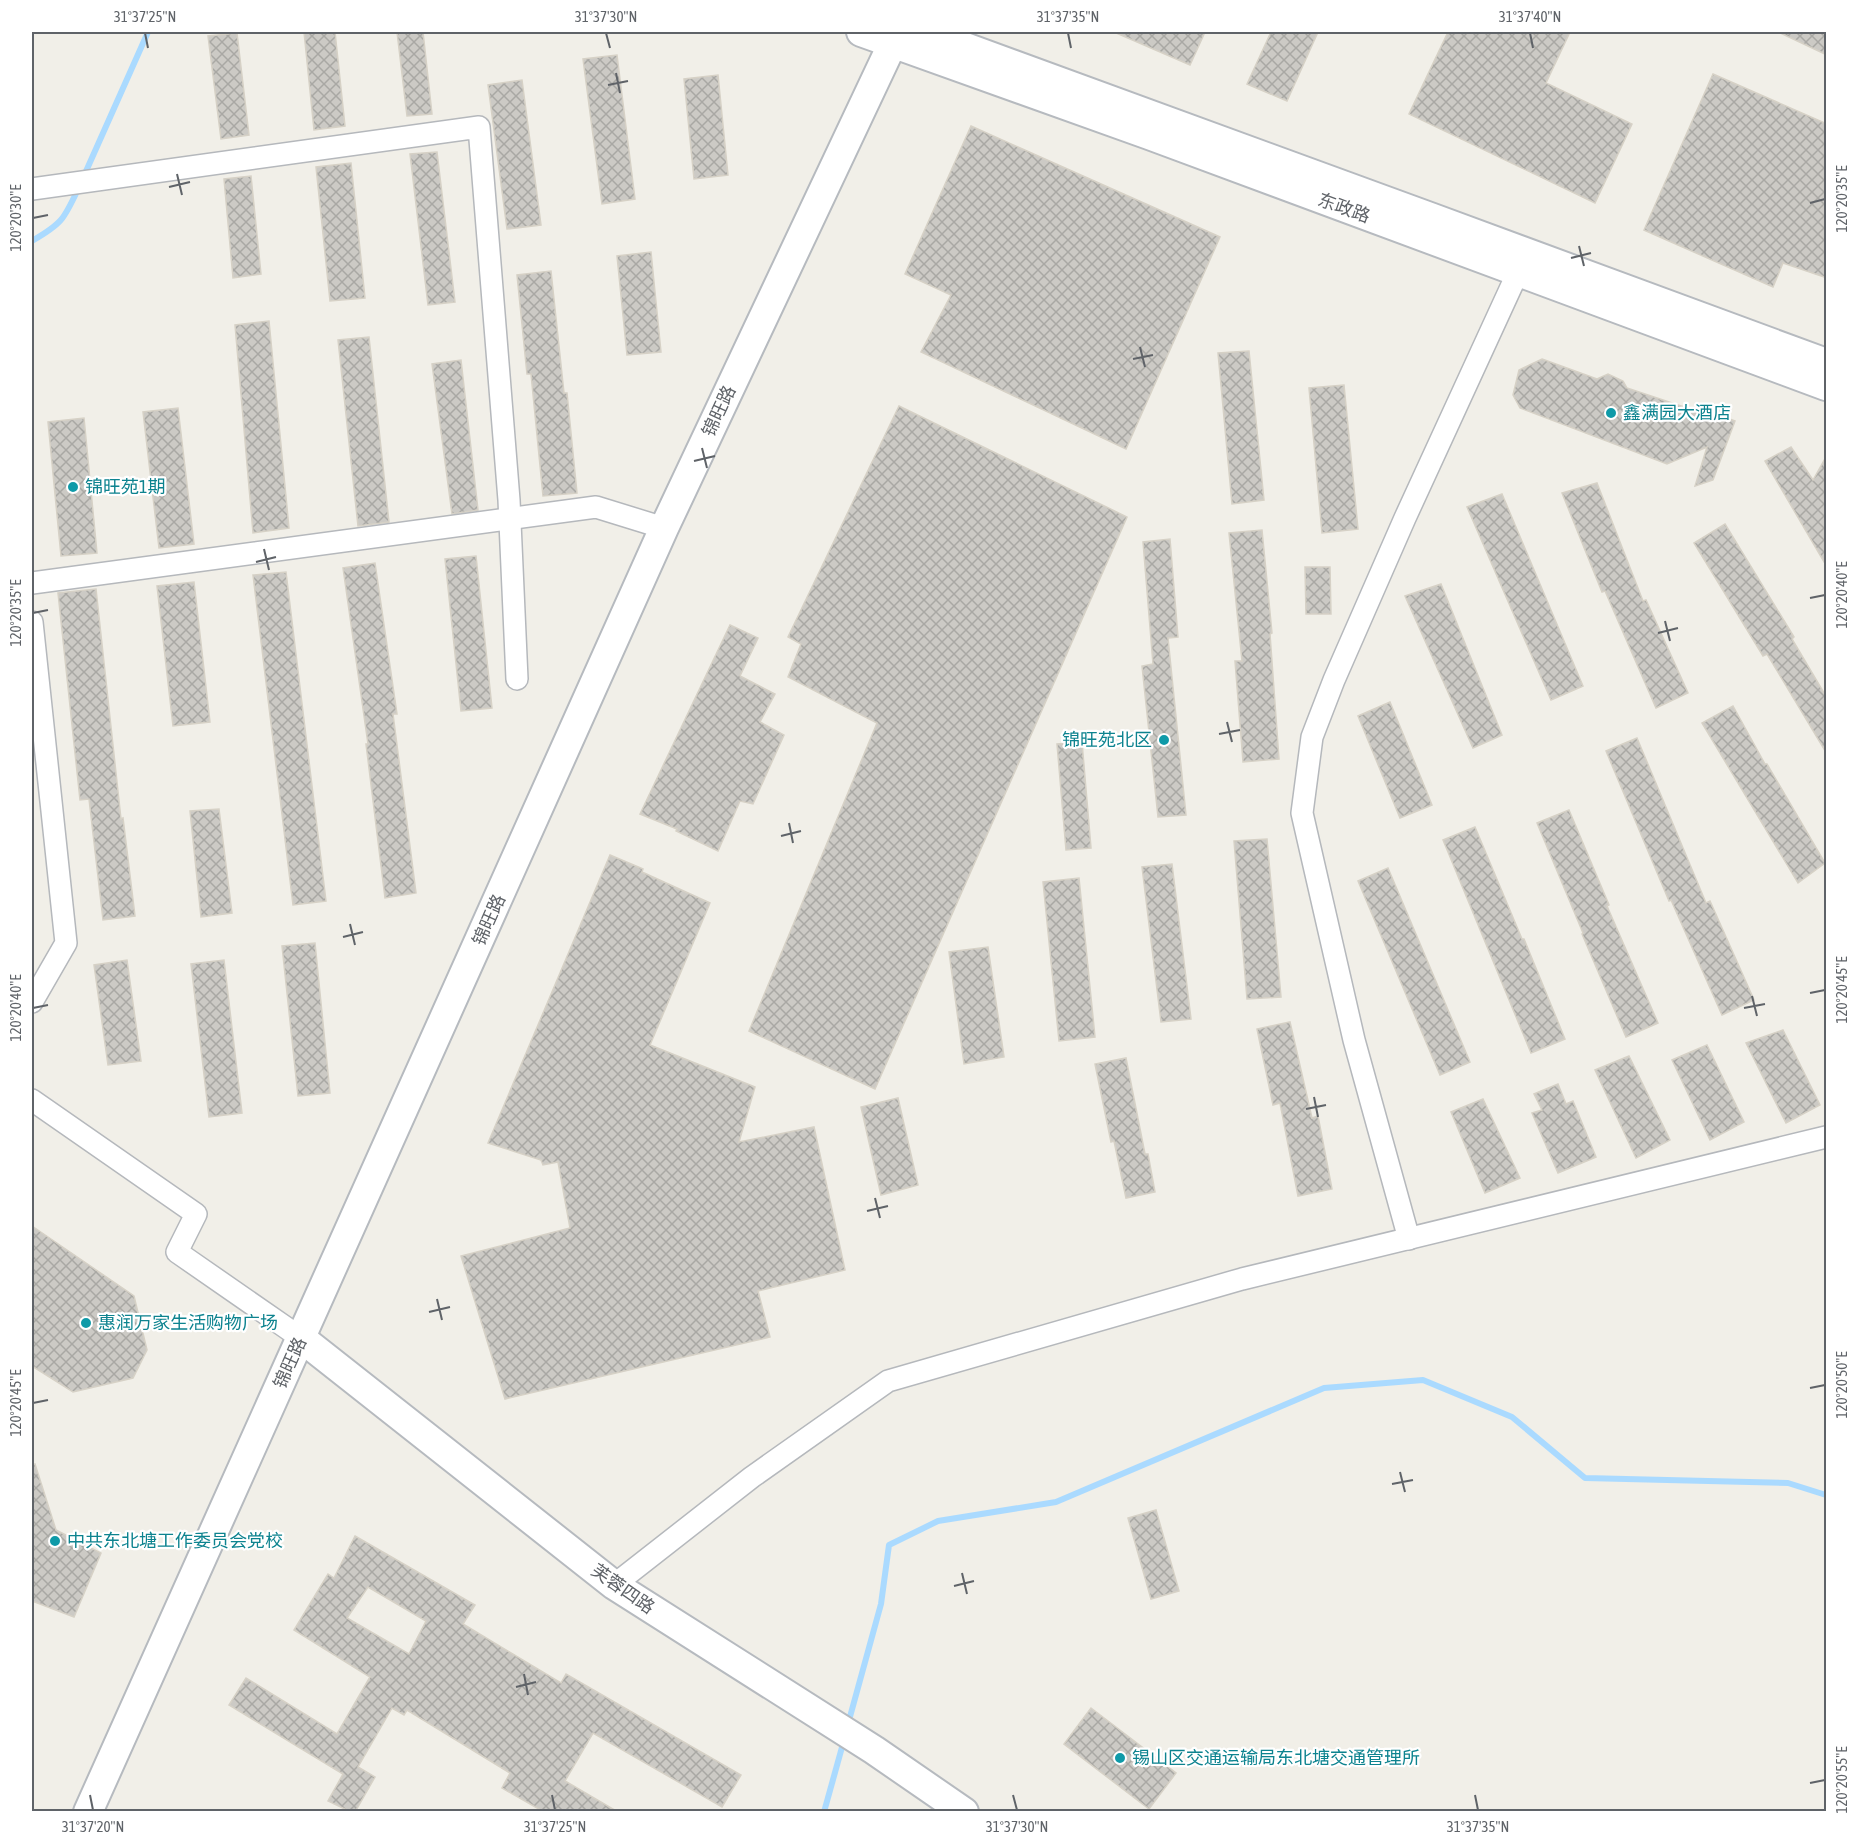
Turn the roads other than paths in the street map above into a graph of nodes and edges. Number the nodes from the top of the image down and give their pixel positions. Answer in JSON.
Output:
{"nodes":[{"id":1,"x":861,"y":32,"type":"edge"},
{"id":2,"x":924,"y":32,"type":"edge"},
{"id":3,"x":895,"y":37,"type":"edge"},
{"id":4,"x":32,"y":189,"type":"edge"},
{"id":5,"x":1522,"y":263,"type":"junction"},
{"id":6,"x":1827,"y":363,"type":"edge"},
{"id":7,"x":1827,"y":386,"type":"edge"},
{"id":8,"x":510,"y":518,"type":"junction"},
{"id":9,"x":664,"y":528,"type":"junction"},
{"id":10,"x":32,"y":583,"type":"edge"},
{"id":11,"x":32,"y":622,"type":"edge"},
{"id":12,"x":518,"y":679,"type":"dead end"},
{"id":13,"x":32,"y":1002,"type":"edge"},
{"id":14,"x":32,"y":1100,"type":"edge"},
{"id":15,"x":1827,"y":1137,"type":"edge"},
{"id":16,"x":1409,"y":1239,"type":"junction"},
{"id":17,"x":301,"y":1338,"type":"junction"},
{"id":18,"x":614,"y":1585,"type":"junction"},
{"id":19,"x":88,"y":1812,"type":"edge"},
{"id":20,"x":964,"y":1812,"type":"edge"}],
"edges":[{"from":1,"to":3,"type":"street","name":"东政路"},
{"from":2,"to":5,"type":"street","name":"东政路"},
{"from":3,"to":5,"type":"street","name":"东政路"},
{"from":3,"to":9,"type":"street","name":"锦旺路"},
{"from":4,"to":8,"type":"street"},
{"from":5,"to":6,"type":"street","name":"东政路"},
{"from":5,"to":7,"type":"street","name":"东政路"},
{"from":5,"to":16,"type":"street"},
{"from":8,"to":9,"type":"street"},
{"from":8,"to":10,"type":"street"},
{"from":8,"to":12,"type":"street"},
{"from":9,"to":17,"type":"street","name":"锦旺路"},
{"from":11,"to":13,"type":"street"},
{"from":14,"to":17,"type":"street"},
{"from":15,"to":16,"type":"street"},
{"from":16,"to":18,"type":"street"},
{"from":17,"to":18,"type":"street","name":"芙蓉四路"},
{"from":17,"to":19,"type":"street","name":"锦旺路"},
{"from":18,"to":20,"type":"street","name":"芙蓉四路"}]}
